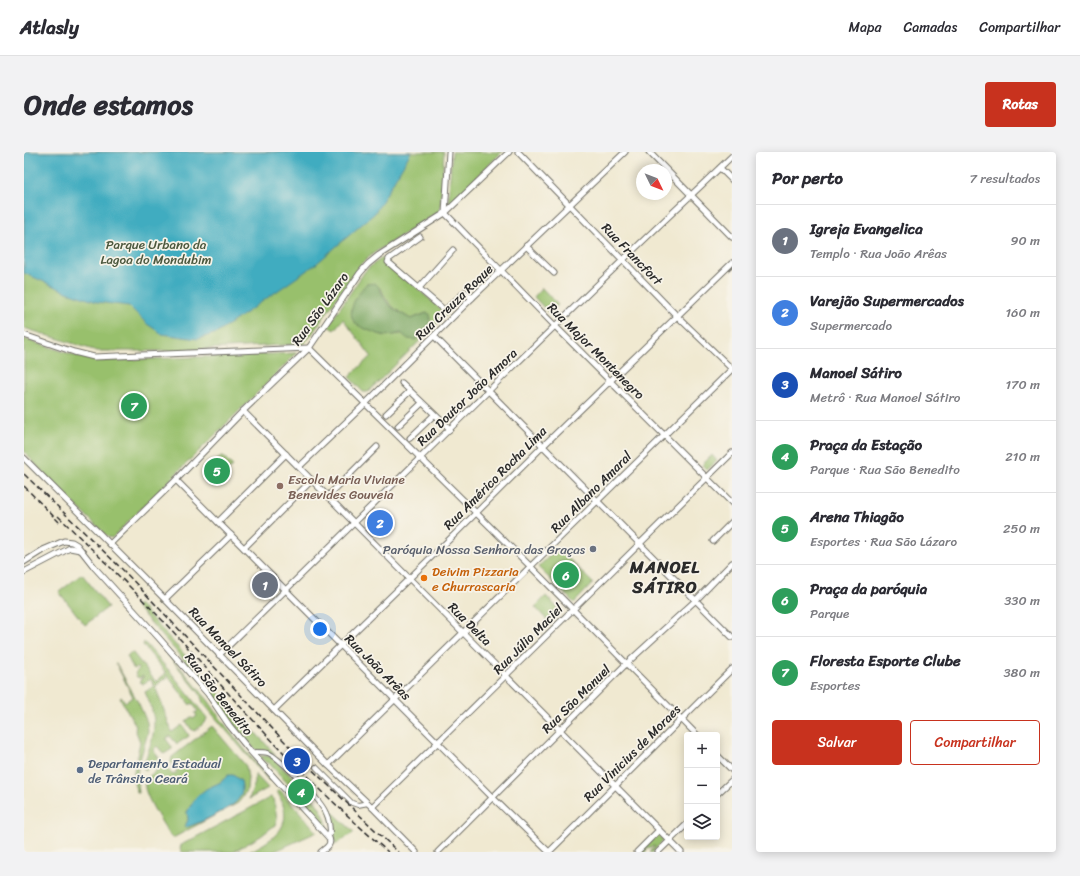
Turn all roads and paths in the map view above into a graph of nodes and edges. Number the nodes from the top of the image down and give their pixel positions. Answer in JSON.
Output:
{"nodes":[{"id":1,"x":449,"y":152,"type":"edge"},
{"id":2,"x":509,"y":152,"type":"edge"},
{"id":3,"x":518,"y":152,"type":"edge"},
{"id":4,"x":625,"y":152,"type":"edge"},
{"id":5,"x":649,"y":152,"type":"edge"},
{"id":6,"x":732,"y":156,"type":"edge"},
{"id":7,"x":720,"y":168,"type":"junction"},
{"id":8,"x":732,"y":180,"type":"edge"},
{"id":9,"x":691,"y":195,"type":"junction"},
{"id":10,"x":569,"y":205,"type":"junction"},
{"id":11,"x":445,"y":213,"type":"junction"},
{"id":12,"x":420,"y":237,"type":"dead end"},
{"id":13,"x":732,"y":237,"type":"edge"},
{"id":14,"x":526,"y":246,"type":"junction"},
{"id":15,"x":454,"y":250,"type":"dead end"},
{"id":16,"x":623,"y":260,"type":"junction"},
{"id":17,"x":732,"y":263,"type":"edge"},
{"id":18,"x":501,"y":271,"type":"junction"},
{"id":19,"x":554,"y":273,"type":"dead end"},
{"id":20,"x":419,"y":288,"type":"junction"},
{"id":21,"x":472,"y":298,"type":"junction"},
{"id":22,"x":677,"y":316,"type":"junction"},
{"id":23,"x":555,"y":326,"type":"junction"},
{"id":24,"x":24,"y":336,"type":"edge"},
{"id":25,"x":434,"y":336,"type":"junction"},
{"id":26,"x":309,"y":348,"type":"junction"},
{"id":27,"x":732,"y":369,"type":"edge"},
{"id":28,"x":610,"y":381,"type":"junction"},
{"id":29,"x":402,"y":382,"type":"dead end"},
{"id":30,"x":410,"y":391,"type":"junction"},
{"id":31,"x":489,"y":391,"type":"junction"},
{"id":32,"x":422,"y":403,"type":"junction"},
{"id":33,"x":365,"y":404,"type":"junction"},
{"id":34,"x":243,"y":411,"type":"junction"},
{"id":35,"x":386,"y":414,"type":"dead end"},
{"id":36,"x":434,"y":415,"type":"junction"},
{"id":37,"x":398,"y":426,"type":"dead end"},
{"id":38,"x":450,"y":430,"type":"junction"},
{"id":39,"x":664,"y":435,"type":"junction"},
{"id":40,"x":410,"y":438,"type":"dead end"},
{"id":41,"x":543,"y":446,"type":"junction"},
{"id":42,"x":377,"y":447,"type":"dead end"},
{"id":43,"x":732,"y":453,"type":"edge"},
{"id":44,"x":286,"y":454,"type":"junction"},
{"id":45,"x":24,"y":458,"type":"edge"},
{"id":46,"x":419,"y":458,"type":"junction"},
{"id":47,"x":299,"y":467,"type":"junction"},
{"id":48,"x":706,"y":478,"type":"junction"},
{"id":49,"x":176,"y":480,"type":"junction"},
{"id":50,"x":312,"y":480,"type":"junction"},
{"id":51,"x":328,"y":496,"type":"junction"},
{"id":52,"x":597,"y":501,"type":"junction"},
{"id":53,"x":732,"y":503,"type":"edge"},
{"id":54,"x":476,"y":513,"type":"junction"},
{"id":55,"x":218,"y":522,"type":"junction"},
{"id":56,"x":732,"y":522,"type":"edge"},
{"id":57,"x":355,"y":524,"type":"junction"},
{"id":58,"x":231,"y":535,"type":"junction"},
{"id":59,"x":713,"y":541,"type":"dead end"},
{"id":60,"x":110,"y":544,"type":"junction"},
{"id":61,"x":640,"y":544,"type":"junction"},
{"id":62,"x":244,"y":548,"type":"junction"},
{"id":63,"x":80,"y":550,"type":"junction"},
{"id":64,"x":24,"y":562,"type":"edge"},
{"id":65,"x":732,"y":563,"type":"edge"},
{"id":66,"x":531,"y":567,"type":"junction"},
{"id":67,"x":24,"y":571,"type":"edge"},
{"id":68,"x":409,"y":578,"type":"junction"},
{"id":69,"x":286,"y":590,"type":"junction"},
{"id":70,"x":165,"y":599,"type":"junction"},
{"id":71,"x":696,"y":600,"type":"junction"},
{"id":72,"x":573,"y":610,"type":"junction"},
{"id":73,"x":463,"y":633,"type":"junction"},
{"id":74,"x":732,"y":636,"type":"edge"},
{"id":75,"x":341,"y":644,"type":"junction"},
{"id":76,"x":219,"y":655,"type":"junction"},
{"id":77,"x":626,"y":664,"type":"junction"},
{"id":78,"x":732,"y":670,"type":"edge"},
{"id":79,"x":506,"y":677,"type":"junction"},
{"id":80,"x":395,"y":700,"type":"junction"},
{"id":81,"x":274,"y":710,"type":"junction"},
{"id":82,"x":681,"y":719,"type":"junction"},
{"id":83,"x":560,"y":731,"type":"junction"},
{"id":84,"x":694,"y":732,"type":"edge"},
{"id":85,"x":438,"y":743,"type":"junction"},
{"id":86,"x":255,"y":752,"type":"dead end"},
{"id":87,"x":720,"y":758,"type":"edge"},
{"id":88,"x":328,"y":765,"type":"junction"},
{"id":89,"x":316,"y":767,"type":"dead end"},
{"id":90,"x":732,"y":770,"type":"edge"},
{"id":91,"x":732,"y":780,"type":"edge"},
{"id":92,"x":616,"y":787,"type":"junction"},
{"id":93,"x":720,"y":791,"type":"edge"},
{"id":94,"x":492,"y":797,"type":"junction"},
{"id":95,"x":370,"y":805,"type":"junction"},
{"id":96,"x":684,"y":827,"type":"edge"},
{"id":97,"x":659,"y":830,"type":"junction"},
{"id":98,"x":330,"y":834,"type":"dead end"},
{"id":99,"x":670,"y":841,"type":"junction"},
{"id":100,"x":321,"y":852,"type":"edge"},
{"id":101,"x":416,"y":852,"type":"edge"},
{"id":102,"x":438,"y":852,"type":"edge"},
{"id":103,"x":549,"y":852,"type":"edge"},
{"id":104,"x":637,"y":852,"type":"edge"},
{"id":105,"x":658,"y":852,"type":"edge"},
{"id":106,"x":681,"y":852,"type":"edge"}],
"edges":[{"from":1,"to":11,"type":"street"},
{"from":2,"to":11,"type":"street","name":"Rua São Lázaro"},
{"from":3,"to":10,"type":"street","name":"Rua Francfort"},
{"from":4,"to":10,"type":"street","name":"Rua Creuza Roque"},
{"from":5,"to":9,"type":"street"},
{"from":6,"to":7,"type":"street","name":"Rua Doutor João Amora"},
{"from":7,"to":8,"type":"street"},
{"from":7,"to":9,"type":"street","name":"Rua Doutor João Amora"},
{"from":9,"to":13,"type":"street"},
{"from":9,"to":16,"type":"street","name":"Rua Doutor João Amora"},
{"from":10,"to":14,"type":"street","name":"Rua Creuza Roque"},
{"from":10,"to":16,"type":"street","name":"Rua Francfort"},
{"from":11,"to":18,"type":"street","name":"Rua Major Montenegro"},
{"from":11,"to":26,"type":"street","name":"Rua São Lázaro"},
{"from":12,"to":20,"type":"street"},
{"from":14,"to":18,"type":"street","name":"Rua Creuza Roque"},
{"from":14,"to":19,"type":"street"},
{"from":15,"to":20,"type":"street"},
{"from":16,"to":22,"type":"street","name":"Rua Francfort"},
{"from":16,"to":23,"type":"street","name":"Rua Doutor João Amora"},
{"from":17,"to":22,"type":"street","name":"Rua Américo Rocha Lima"},
{"from":18,"to":21,"type":"street","name":"Rua Creuza Roque"},
{"from":18,"to":23,"type":"street","name":"Rua Major Montenegro"},
{"from":20,"to":21,"type":"street"},
{"from":21,"to":25,"type":"street","name":"Rua Creuza Roque"},
{"from":22,"to":27,"type":"street","name":"Rua Francfort"},
{"from":22,"to":28,"type":"street","name":"Rua Américo Rocha Lima"},
{"from":23,"to":28,"type":"street","name":"Rua Major Montenegro"},
{"from":23,"to":31,"type":"street","name":"Rua Doutor João Amora"},
{"from":24,"to":26,"type":"street"},
{"from":25,"to":31,"type":"street"},
{"from":25,"to":33,"type":"street","name":"Rua Creuza Roque"},
{"from":26,"to":33,"type":"street"},
{"from":26,"to":34,"type":"street","name":"Rua São Lázaro"},
{"from":27,"to":39,"type":"street","name":"Rua Albano Amaral"},
{"from":28,"to":39,"type":"street","name":"Rua Major Montenegro"},
{"from":28,"to":41,"type":"street","name":"Rua Américo Rocha Lima"},
{"from":29,"to":30,"type":"street"},
{"from":30,"to":32,"type":"street"},
{"from":30,"to":35,"type":"street"},
{"from":31,"to":38,"type":"street","name":"Rua Doutor João Amora"},
{"from":31,"to":41,"type":"street"},
{"from":32,"to":36,"type":"street"},
{"from":32,"to":37,"type":"street"},
{"from":33,"to":46,"type":"street"},
{"from":33,"to":47,"type":"street","name":"Rua Creuza Roque"},
{"from":34,"to":44,"type":"street","name":"Rua Delta"},
{"from":34,"to":49,"type":"street","name":"Rua São Lázaro"},
{"from":36,"to":38,"type":"street"},
{"from":36,"to":40,"type":"street"},
{"from":38,"to":46,"type":"street","name":"Rua Doutor João Amora"},
{"from":39,"to":48,"type":"street","name":"Rua Major Montenegro"},
{"from":39,"to":52,"type":"street","name":"Rua Albano Amaral"},
{"from":41,"to":52,"type":"street"},
{"from":41,"to":54,"type":"street","name":"Rua Américo Rocha Lima"},
{"from":42,"to":51,"type":"street"},
{"from":43,"to":48,"type":"street","name":"Rua Júlio Maciel"},
{"from":44,"to":47,"type":"street","name":"Rua Delta"},
{"from":44,"to":55,"type":"street"},
{"from":45,"to":60,"type":"street","name":"Rua Manoel Sátiro"},
{"from":46,"to":54,"type":"street"},
{"from":46,"to":57,"type":"street","name":"Rua Doutor João Amora"},
{"from":47,"to":50,"type":"street","name":"Rua Delta"},
{"from":48,"to":53,"type":"street","name":"Rua Major Montenegro"},
{"from":48,"to":61,"type":"street","name":"Rua Júlio Maciel"},
{"from":49,"to":55,"type":"street","name":"Rua João Arêas"},
{"from":49,"to":60,"type":"street","name":"Rua São Lázaro"},
{"from":50,"to":51,"type":"street","name":"Rua Delta"},
{"from":50,"to":62,"type":"street"},
{"from":51,"to":57,"type":"street","name":"Rua Delta"},
{"from":52,"to":61,"type":"street"},
{"from":52,"to":66,"type":"street","name":"Rua Albano Amaral"},
{"from":54,"to":66,"type":"street"},
{"from":54,"to":68,"type":"street","name":"Rua Américo Rocha Lima"},
{"from":55,"to":58,"type":"street","name":"Rua João Arêas"},
{"from":56,"to":59,"type":"street"},
{"from":57,"to":68,"type":"street","name":"Rua Delta"},
{"from":57,"to":69,"type":"street","name":"Rua Doutor João Amora"},
{"from":58,"to":62,"type":"street","name":"Rua João Arêas"},
{"from":58,"to":70,"type":"street"},
{"from":60,"to":70,"type":"street","name":"Rua Manoel Sátiro"},
{"from":61,"to":71,"type":"street"},
{"from":61,"to":72,"type":"street","name":"Rua Júlio Maciel"},
{"from":62,"to":69,"type":"street","name":"Rua João Arêas"},
{"from":63,"to":64,"type":"street"},
{"from":63,"to":67,"type":"street"},
{"from":63,"to":100,"type":"street","name":"Rua São Benedito"},
{"from":65,"to":71,"type":"street","name":"Rua São Manuel"},
{"from":66,"to":72,"type":"street"},
{"from":66,"to":73,"type":"street","name":"Rua Albano Amaral"},
{"from":68,"to":73,"type":"street","name":"Rua Delta"},
{"from":68,"to":75,"type":"street","name":"Rua Américo Rocha Lima"},
{"from":69,"to":75,"type":"street","name":"Rua João Arêas"},
{"from":69,"to":76,"type":"street","name":"Rua Doutor João Amora"},
{"from":70,"to":76,"type":"street","name":"Rua Manoel Sátiro"},
{"from":71,"to":74,"type":"street"},
{"from":71,"to":77,"type":"street","name":"Rua São Manuel"},
{"from":72,"to":77,"type":"street"},
{"from":72,"to":79,"type":"street","name":"Rua Júlio Maciel"},
{"from":73,"to":79,"type":"street","name":"Rua Delta"},
{"from":73,"to":80,"type":"street","name":"Rua Albano Amaral"},
{"from":75,"to":80,"type":"street","name":"Rua João Arêas"},
{"from":75,"to":81,"type":"street","name":"Rua Américo Rocha Lima"},
{"from":76,"to":81,"type":"street","name":"Rua Manoel Sátiro"},
{"from":77,"to":82,"type":"street"},
{"from":77,"to":83,"type":"street","name":"Rua São Manuel"},
{"from":78,"to":82,"type":"street","name":"Rua Vinicius de Moraes"},
{"from":79,"to":83,"type":"street","name":"Rua Delta"},
{"from":79,"to":85,"type":"street","name":"Rua Júlio Maciel"},
{"from":80,"to":85,"type":"street","name":"Rua João Arêas"},
{"from":80,"to":88,"type":"street","name":"Rua Albano Amaral"},
{"from":81,"to":88,"type":"street","name":"Rua Manoel Sátiro"},
{"from":82,"to":84,"type":"street"},
{"from":82,"to":92,"type":"street","name":"Rua Vinicius de Moraes"},
{"from":83,"to":92,"type":"street","name":"Rua Delta"},
{"from":83,"to":94,"type":"street","name":"Rua São Manuel"},
{"from":85,"to":94,"type":"street","name":"Rua João Arêas"},
{"from":85,"to":95,"type":"street","name":"Rua Júlio Maciel"},
{"from":86,"to":98,"type":"street"},
{"from":87,"to":90,"type":"street"},
{"from":88,"to":95,"type":"street","name":"Rua Manoel Sátiro"},
{"from":89,"to":95,"type":"street"},
{"from":91,"to":93,"type":"street"},
{"from":92,"to":97,"type":"street","name":"Rua Delta"},
{"from":92,"to":103,"type":"street","name":"Rua Vinicius de Moraes"},
{"from":94,"to":102,"type":"street","name":"Rua São Manuel"},
{"from":94,"to":103,"type":"street","name":"Rua João Arêas"},
{"from":95,"to":101,"type":"street","name":"Rua Manoel Sátiro"},
{"from":96,"to":99,"type":"street"},
{"from":97,"to":99,"type":"street","name":"Rua Delta"},
{"from":97,"to":104,"type":"street"},
{"from":99,"to":105,"type":"street"},
{"from":99,"to":106,"type":"street","name":"Rua Delta"}]}
